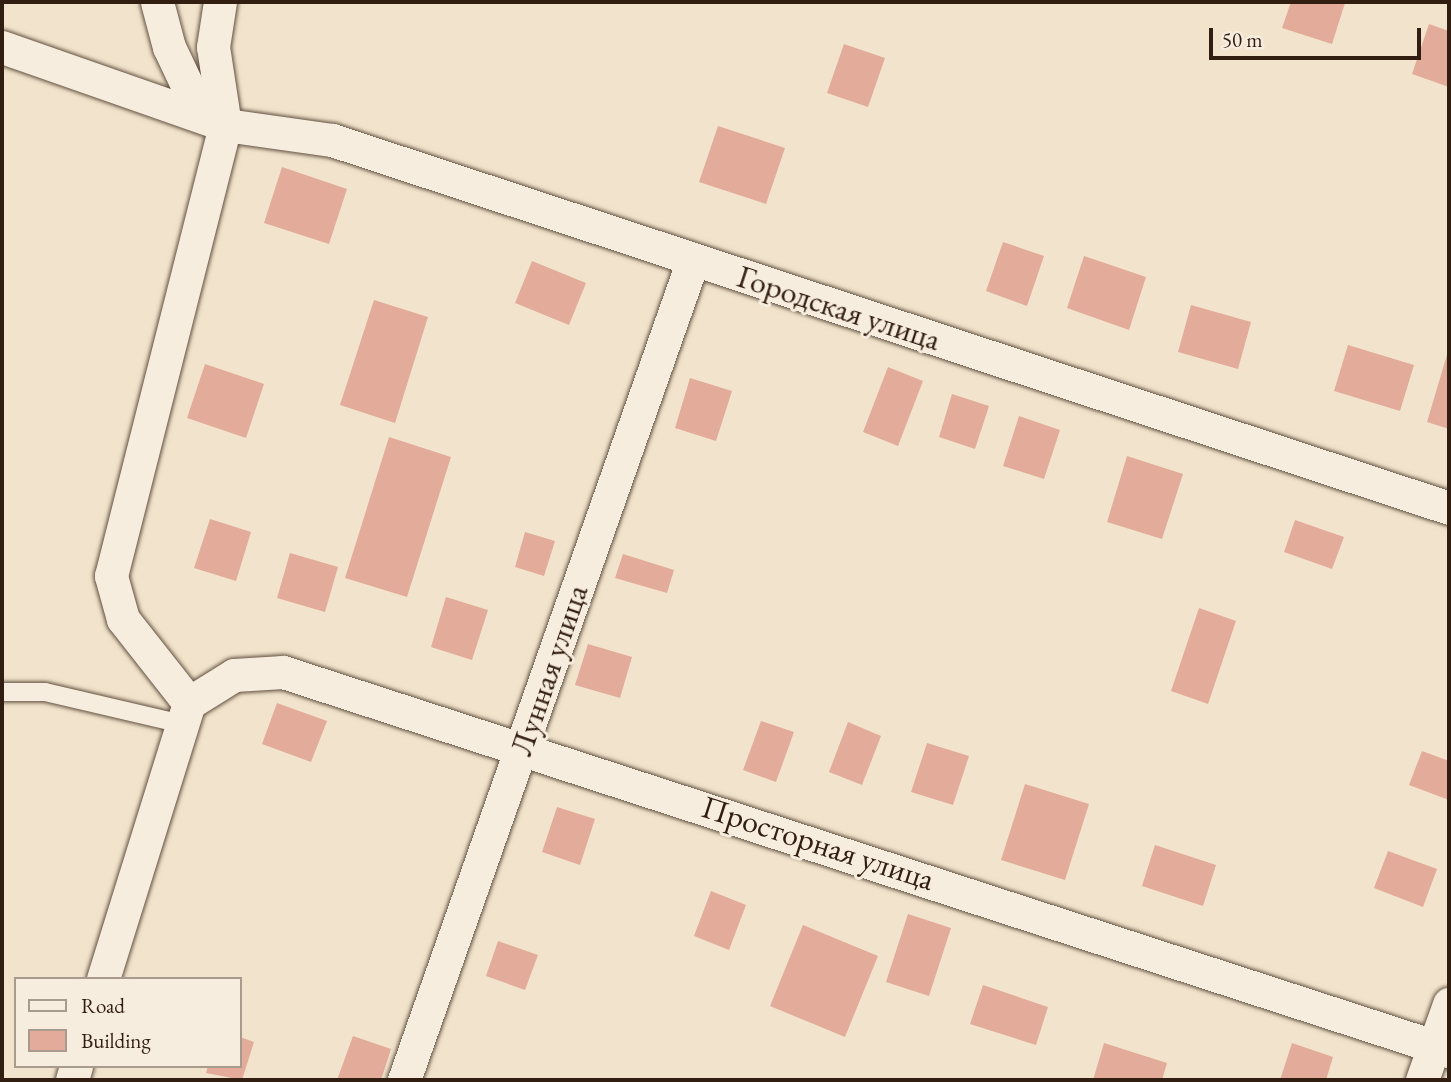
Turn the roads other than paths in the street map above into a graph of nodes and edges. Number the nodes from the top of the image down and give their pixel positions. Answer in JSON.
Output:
{"nodes":[{"id":1,"x":157,"y":2,"type":"edge"},
{"id":2,"x":220,"y":2,"type":"edge"},
{"id":3,"x":2,"y":47,"type":"edge"},
{"id":4,"x":225,"y":125,"type":"junction"},
{"id":5,"x":693,"y":260,"type":"junction"},
{"id":6,"x":1449,"y":508,"type":"edge"},
{"id":7,"x":2,"y":692,"type":"edge"},
{"id":8,"x":186,"y":714,"type":"junction"},
{"id":9,"x":523,"y":746,"type":"junction"},
{"id":10,"x":104,"y":977,"type":"edge"},
{"id":11,"x":1449,"y":1004,"type":"edge"},
{"id":12,"x":1442,"y":1048,"type":"edge"},
{"id":13,"x":404,"y":1080,"type":"edge"},
{"id":14,"x":1422,"y":1080,"type":"edge"}],
"edges":[{"from":1,"to":4,"type":"street"},
{"from":2,"to":4,"type":"street"},
{"from":3,"to":4,"type":"street","name":"Городская улица"},
{"from":4,"to":5,"type":"street","name":"Городская улица"},
{"from":4,"to":8,"type":"street"},
{"from":5,"to":6,"type":"street","name":"Городская улица"},
{"from":5,"to":9,"type":"street","name":"Лунная улица"},
{"from":7,"to":8,"type":"lane"},
{"from":8,"to":9,"type":"street","name":"Просторная улица"},
{"from":8,"to":10,"type":"street"},
{"from":9,"to":12,"type":"street","name":"Просторная улица"},
{"from":9,"to":13,"type":"street","name":"Лунная улица"},
{"from":11,"to":12,"type":"street"},
{"from":12,"to":14,"type":"street"}]}
